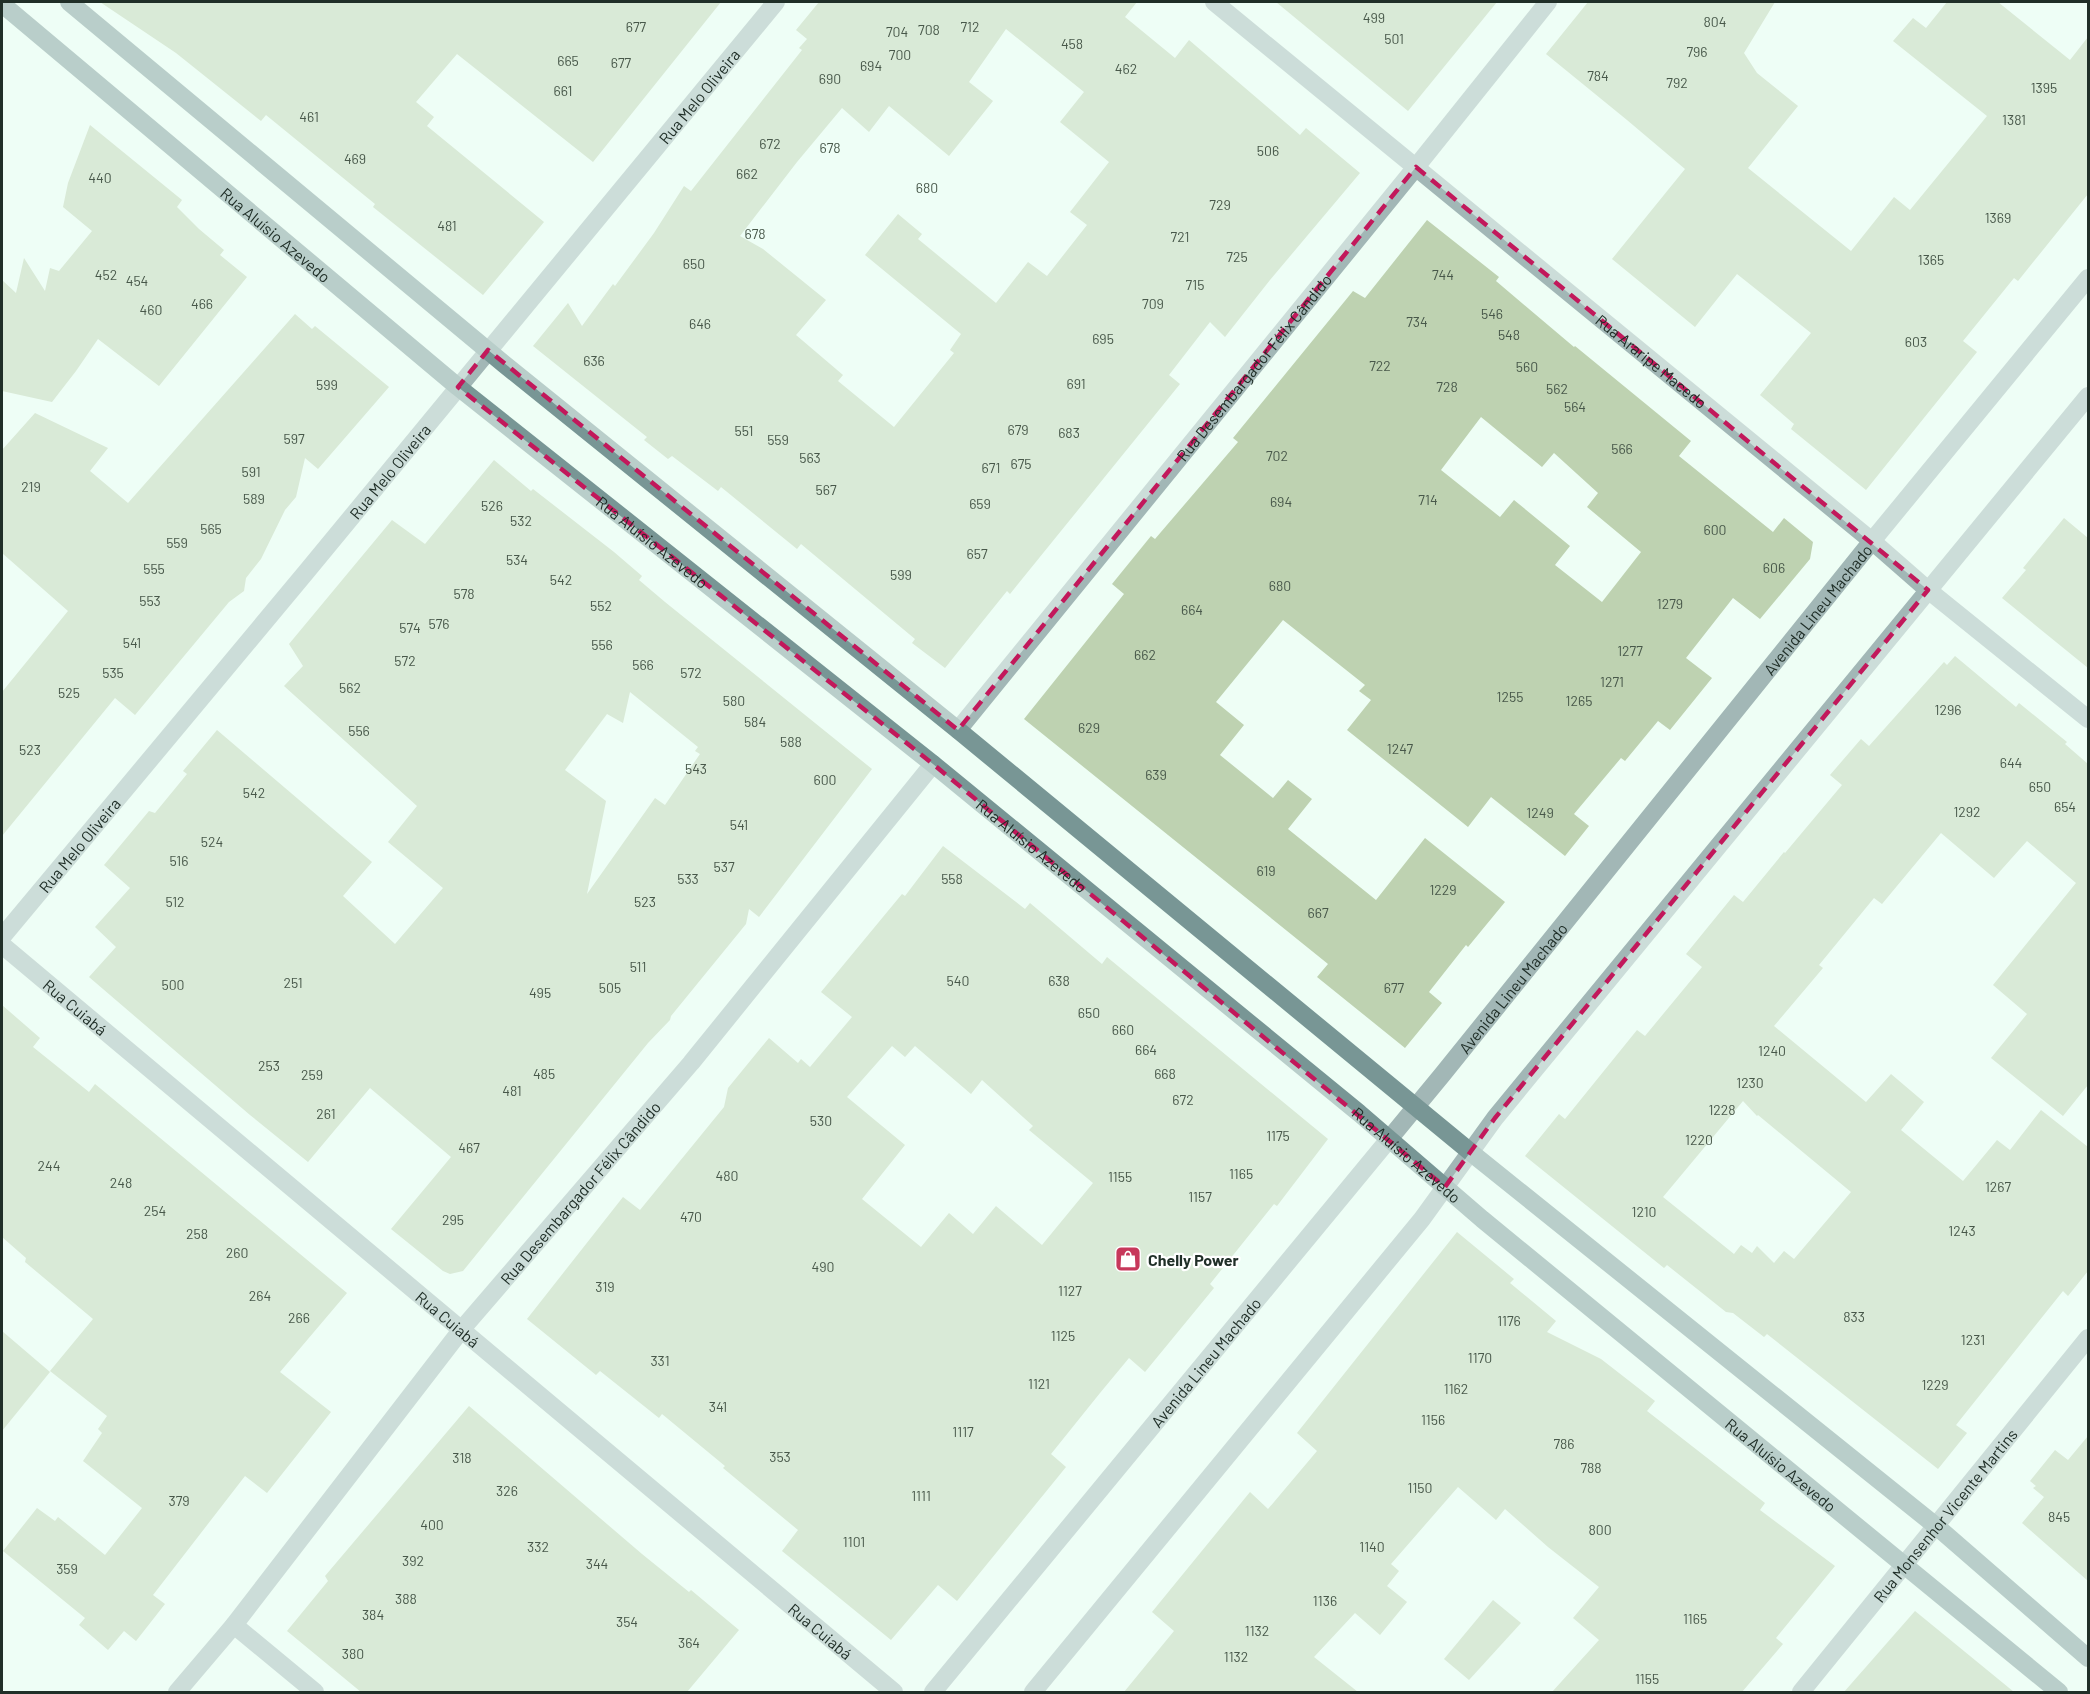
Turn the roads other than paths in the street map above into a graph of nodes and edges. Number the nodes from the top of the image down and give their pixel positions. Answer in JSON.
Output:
{"nodes":[{"id":1,"x":69,"y":2,"type":"edge"},
{"id":2,"x":776,"y":2,"type":"edge"},
{"id":3,"x":1214,"y":2,"type":"edge"},
{"id":4,"x":1548,"y":2,"type":"edge"},
{"id":5,"x":2,"y":4,"type":"edge"},
{"id":6,"x":1416,"y":167,"type":"junction"},
{"id":7,"x":2088,"y":278,"type":"edge"},
{"id":8,"x":488,"y":351,"type":"junction"},
{"id":9,"x":458,"y":387,"type":"junction"},
{"id":10,"x":2088,"y":396,"type":"edge"},
{"id":11,"x":1872,"y":542,"type":"junction"},
{"id":12,"x":1928,"y":590,"type":"junction"},
{"id":13,"x":2088,"y":719,"type":"edge"},
{"id":14,"x":958,"y":730,"type":"junction"},
{"id":15,"x":933,"y":764,"type":"junction"},
{"id":16,"x":2,"y":937,"type":"edge"},
{"id":17,"x":2,"y":945,"type":"edge"},
{"id":18,"x":1416,"y":1107,"type":"junction"},
{"id":19,"x":1389,"y":1138,"type":"junction"},
{"id":20,"x":1471,"y":1152,"type":"junction"},
{"id":21,"x":1445,"y":1187,"type":"junction"},
{"id":22,"x":462,"y":1329,"type":"junction"},
{"id":23,"x":2088,"y":1338,"type":"edge"},
{"id":24,"x":1936,"y":1526,"type":"junction"},
{"id":25,"x":1905,"y":1565,"type":"junction"},
{"id":26,"x":234,"y":1625,"type":"junction"},
{"id":27,"x":2088,"y":1658,"type":"edge"},
{"id":28,"x":177,"y":1692,"type":"edge"},
{"id":29,"x":315,"y":1692,"type":"edge"},
{"id":30,"x":894,"y":1692,"type":"edge"},
{"id":31,"x":933,"y":1692,"type":"edge"},
{"id":32,"x":1033,"y":1692,"type":"edge"},
{"id":33,"x":1801,"y":1692,"type":"edge"},
{"id":34,"x":2059,"y":1692,"type":"edge"}],
"edges":[{"from":1,"to":8,"type":"main road"},
{"from":2,"to":8,"type":"street","name":"Rua Melo Oliveira"},
{"from":3,"to":6,"type":"street","name":"Rua Araripe Macedo"},
{"from":4,"to":6,"type":"street","name":"Rua Desembargador Félix Cândido"},
{"from":5,"to":9,"type":"main road","name":"Rua Aluísio Azevedo"},
{"from":6,"to":11,"type":"street","name":"Rua Araripe Macedo"},
{"from":6,"to":14,"type":"street","name":"Rua Desembargador Félix Cândido"},
{"from":7,"to":11,"type":"street","name":"Avenida Lineu Machado"},
{"from":8,"to":9,"type":"street","name":"Rua Melo Oliveira"},
{"from":8,"to":14,"type":"main road"},
{"from":9,"to":15,"type":"main road","name":"Rua Aluísio Azevedo"},
{"from":9,"to":16,"type":"street","name":"Rua Melo Oliveira"},
{"from":10,"to":12,"type":"street"},
{"from":11,"to":12,"type":"street","name":"Rua Araripe Macedo"},
{"from":11,"to":18,"type":"street","name":"Avenida Lineu Machado"},
{"from":12,"to":13,"type":"street","name":"Rua Araripe Macedo"},
{"from":12,"to":20,"type":"street"},
{"from":14,"to":18,"type":"main road"},
{"from":15,"to":19,"type":"main road","name":"Rua Aluísio Azevedo"},
{"from":15,"to":22,"type":"street","name":"Rua Desembargador Félix Cândido"},
{"from":17,"to":22,"type":"street","name":"Rua Cuiabá"},
{"from":18,"to":19,"type":"street","name":"Avenida Lineu Machado"},
{"from":18,"to":20,"type":"main road"},
{"from":19,"to":21,"type":"main road","name":"Rua Aluísio Azevedo"},
{"from":19,"to":31,"type":"street","name":"Avenida Lineu Machado"},
{"from":20,"to":21,"type":"street"},
{"from":20,"to":24,"type":"main road"},
{"from":21,"to":25,"type":"main road","name":"Rua Aluísio Azevedo"},
{"from":21,"to":32,"type":"street"},
{"from":22,"to":26,"type":"street","name":"Rua Desembargador Félix Cândido"},
{"from":22,"to":30,"type":"street","name":"Rua Cuiabá"},
{"from":23,"to":24,"type":"street","name":"Rua Monsenhor Vicente Martins"},
{"from":24,"to":25,"type":"street","name":"Rua Monsenhor Vicente Martins"},
{"from":24,"to":27,"type":"main road"},
{"from":25,"to":33,"type":"street","name":"Rua Monsenhor Vicente Martins"},
{"from":25,"to":34,"type":"main road","name":"Rua Aluísio Azevedo"},
{"from":26,"to":28,"type":"street","name":"Rua Desembargador Félix Cândido"},
{"from":26,"to":29,"type":"street"}]}
